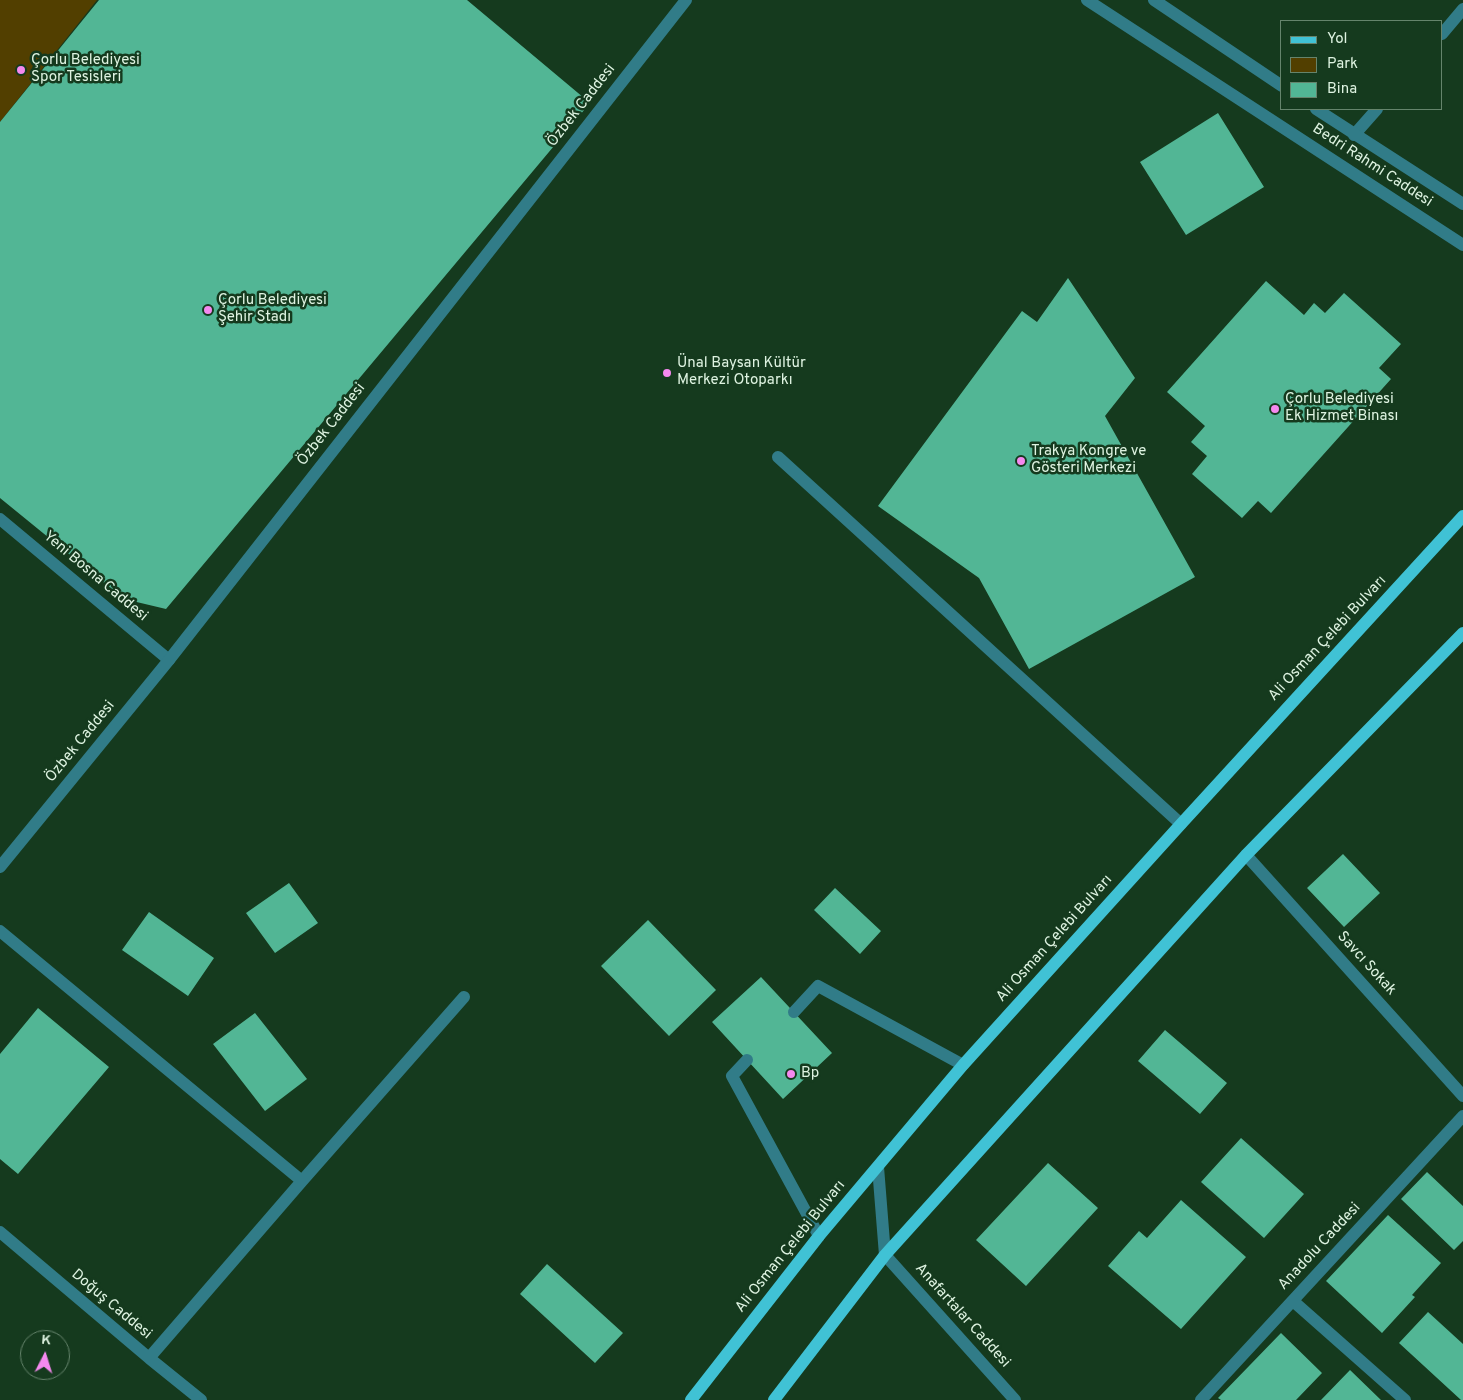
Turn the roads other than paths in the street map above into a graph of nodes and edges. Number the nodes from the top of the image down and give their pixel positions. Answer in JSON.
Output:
{"nodes":[{"id":1,"x":686,"y":0,"type":"edge"},
{"id":2,"x":1087,"y":0,"type":"edge"},
{"id":3,"x":1154,"y":0,"type":"edge"},
{"id":4,"x":1463,"y":9,"type":"edge"},
{"id":5,"x":1443,"y":33,"type":"edge"},
{"id":6,"x":1280,"y":85,"type":"edge"},
{"id":7,"x":1317,"y":110,"type":"edge"},
{"id":8,"x":1376,"y":110,"type":"edge"},
{"id":9,"x":1354,"y":135,"type":"junction"},
{"id":10,"x":1463,"y":204,"type":"edge"},
{"id":11,"x":1463,"y":246,"type":"edge"},
{"id":12,"x":778,"y":457,"type":"dead end"},
{"id":13,"x":1463,"y":516,"type":"edge"},
{"id":14,"x":0,"y":519,"type":"edge"},
{"id":15,"x":1463,"y":633,"type":"edge"},
{"id":16,"x":169,"y":660,"type":"junction"},
{"id":17,"x":1180,"y":824,"type":"junction"},
{"id":18,"x":1246,"y":855,"type":"junction"},
{"id":19,"x":0,"y":867,"type":"edge"},
{"id":20,"x":0,"y":931,"type":"edge"},
{"id":21,"x":464,"y":997,"type":"dead end"},
{"id":22,"x":794,"y":1012,"type":"dead end"},
{"id":23,"x":747,"y":1060,"type":"dead end"},
{"id":24,"x":963,"y":1065,"type":"junction"},
{"id":25,"x":1463,"y":1096,"type":"edge"},
{"id":26,"x":1463,"y":1116,"type":"edge"},
{"id":27,"x":878,"y":1166,"type":"junction"},
{"id":28,"x":302,"y":1181,"type":"junction"},
{"id":29,"x":0,"y":1232,"type":"edge"},
{"id":30,"x":819,"y":1236,"type":"junction"},
{"id":31,"x":885,"y":1254,"type":"junction"},
{"id":32,"x":1293,"y":1301,"type":"junction"},
{"id":33,"x":148,"y":1358,"type":"junction"},
{"id":34,"x":201,"y":1400,"type":"edge"},
{"id":35,"x":691,"y":1400,"type":"edge"},
{"id":36,"x":774,"y":1400,"type":"edge"},
{"id":37,"x":1015,"y":1400,"type":"edge"},
{"id":38,"x":1201,"y":1400,"type":"edge"},
{"id":39,"x":1405,"y":1400,"type":"edge"}],
"edges":[{"from":1,"to":16,"type":"street","name":"Özbek Caddesi"},
{"from":2,"to":11,"type":"street","name":"Bedri Rahmi Caddesi"},
{"from":3,"to":6,"type":"street"},
{"from":4,"to":5,"type":"street"},
{"from":7,"to":9,"type":"street","name":"Bedri Rahmi Caddesi"},
{"from":8,"to":9,"type":"street"},
{"from":9,"to":10,"type":"street","name":"Bedri Rahmi Caddesi"},
{"from":12,"to":17,"type":"street"},
{"from":13,"to":17,"type":"main road","name":"Ali Osman Çelebi Bulvarı"},
{"from":14,"to":16,"type":"street","name":"Yeni Bosna Caddesi"},
{"from":15,"to":18,"type":"main road"},
{"from":16,"to":19,"type":"street","name":"Özbek Caddesi"},
{"from":17,"to":24,"type":"main road","name":"Ali Osman Çelebi Bulvarı"},
{"from":18,"to":25,"type":"street","name":"Savcı Sokak"},
{"from":18,"to":31,"type":"main road"},
{"from":20,"to":28,"type":"street"},
{"from":21,"to":28,"type":"street"},
{"from":22,"to":24,"type":"street"},
{"from":23,"to":30,"type":"street"},
{"from":24,"to":27,"type":"main road","name":"Ali Osman Çelebi Bulvarı"},
{"from":26,"to":32,"type":"street","name":"Anadolu Caddesi"},
{"from":27,"to":30,"type":"main road","name":"Ali Osman Çelebi Bulvarı"},
{"from":27,"to":31,"type":"street"},
{"from":28,"to":33,"type":"street"},
{"from":29,"to":33,"type":"street","name":"Doğuş Caddesi"},
{"from":30,"to":35,"type":"main road","name":"Ali Osman Çelebi Bulvarı"},
{"from":31,"to":36,"type":"main road"},
{"from":31,"to":37,"type":"street","name":"Anafartalar Caddesi"},
{"from":32,"to":38,"type":"street","name":"Anadolu Caddesi"},
{"from":32,"to":39,"type":"street"},
{"from":33,"to":34,"type":"street","name":"Doğuş Caddesi"}]}
